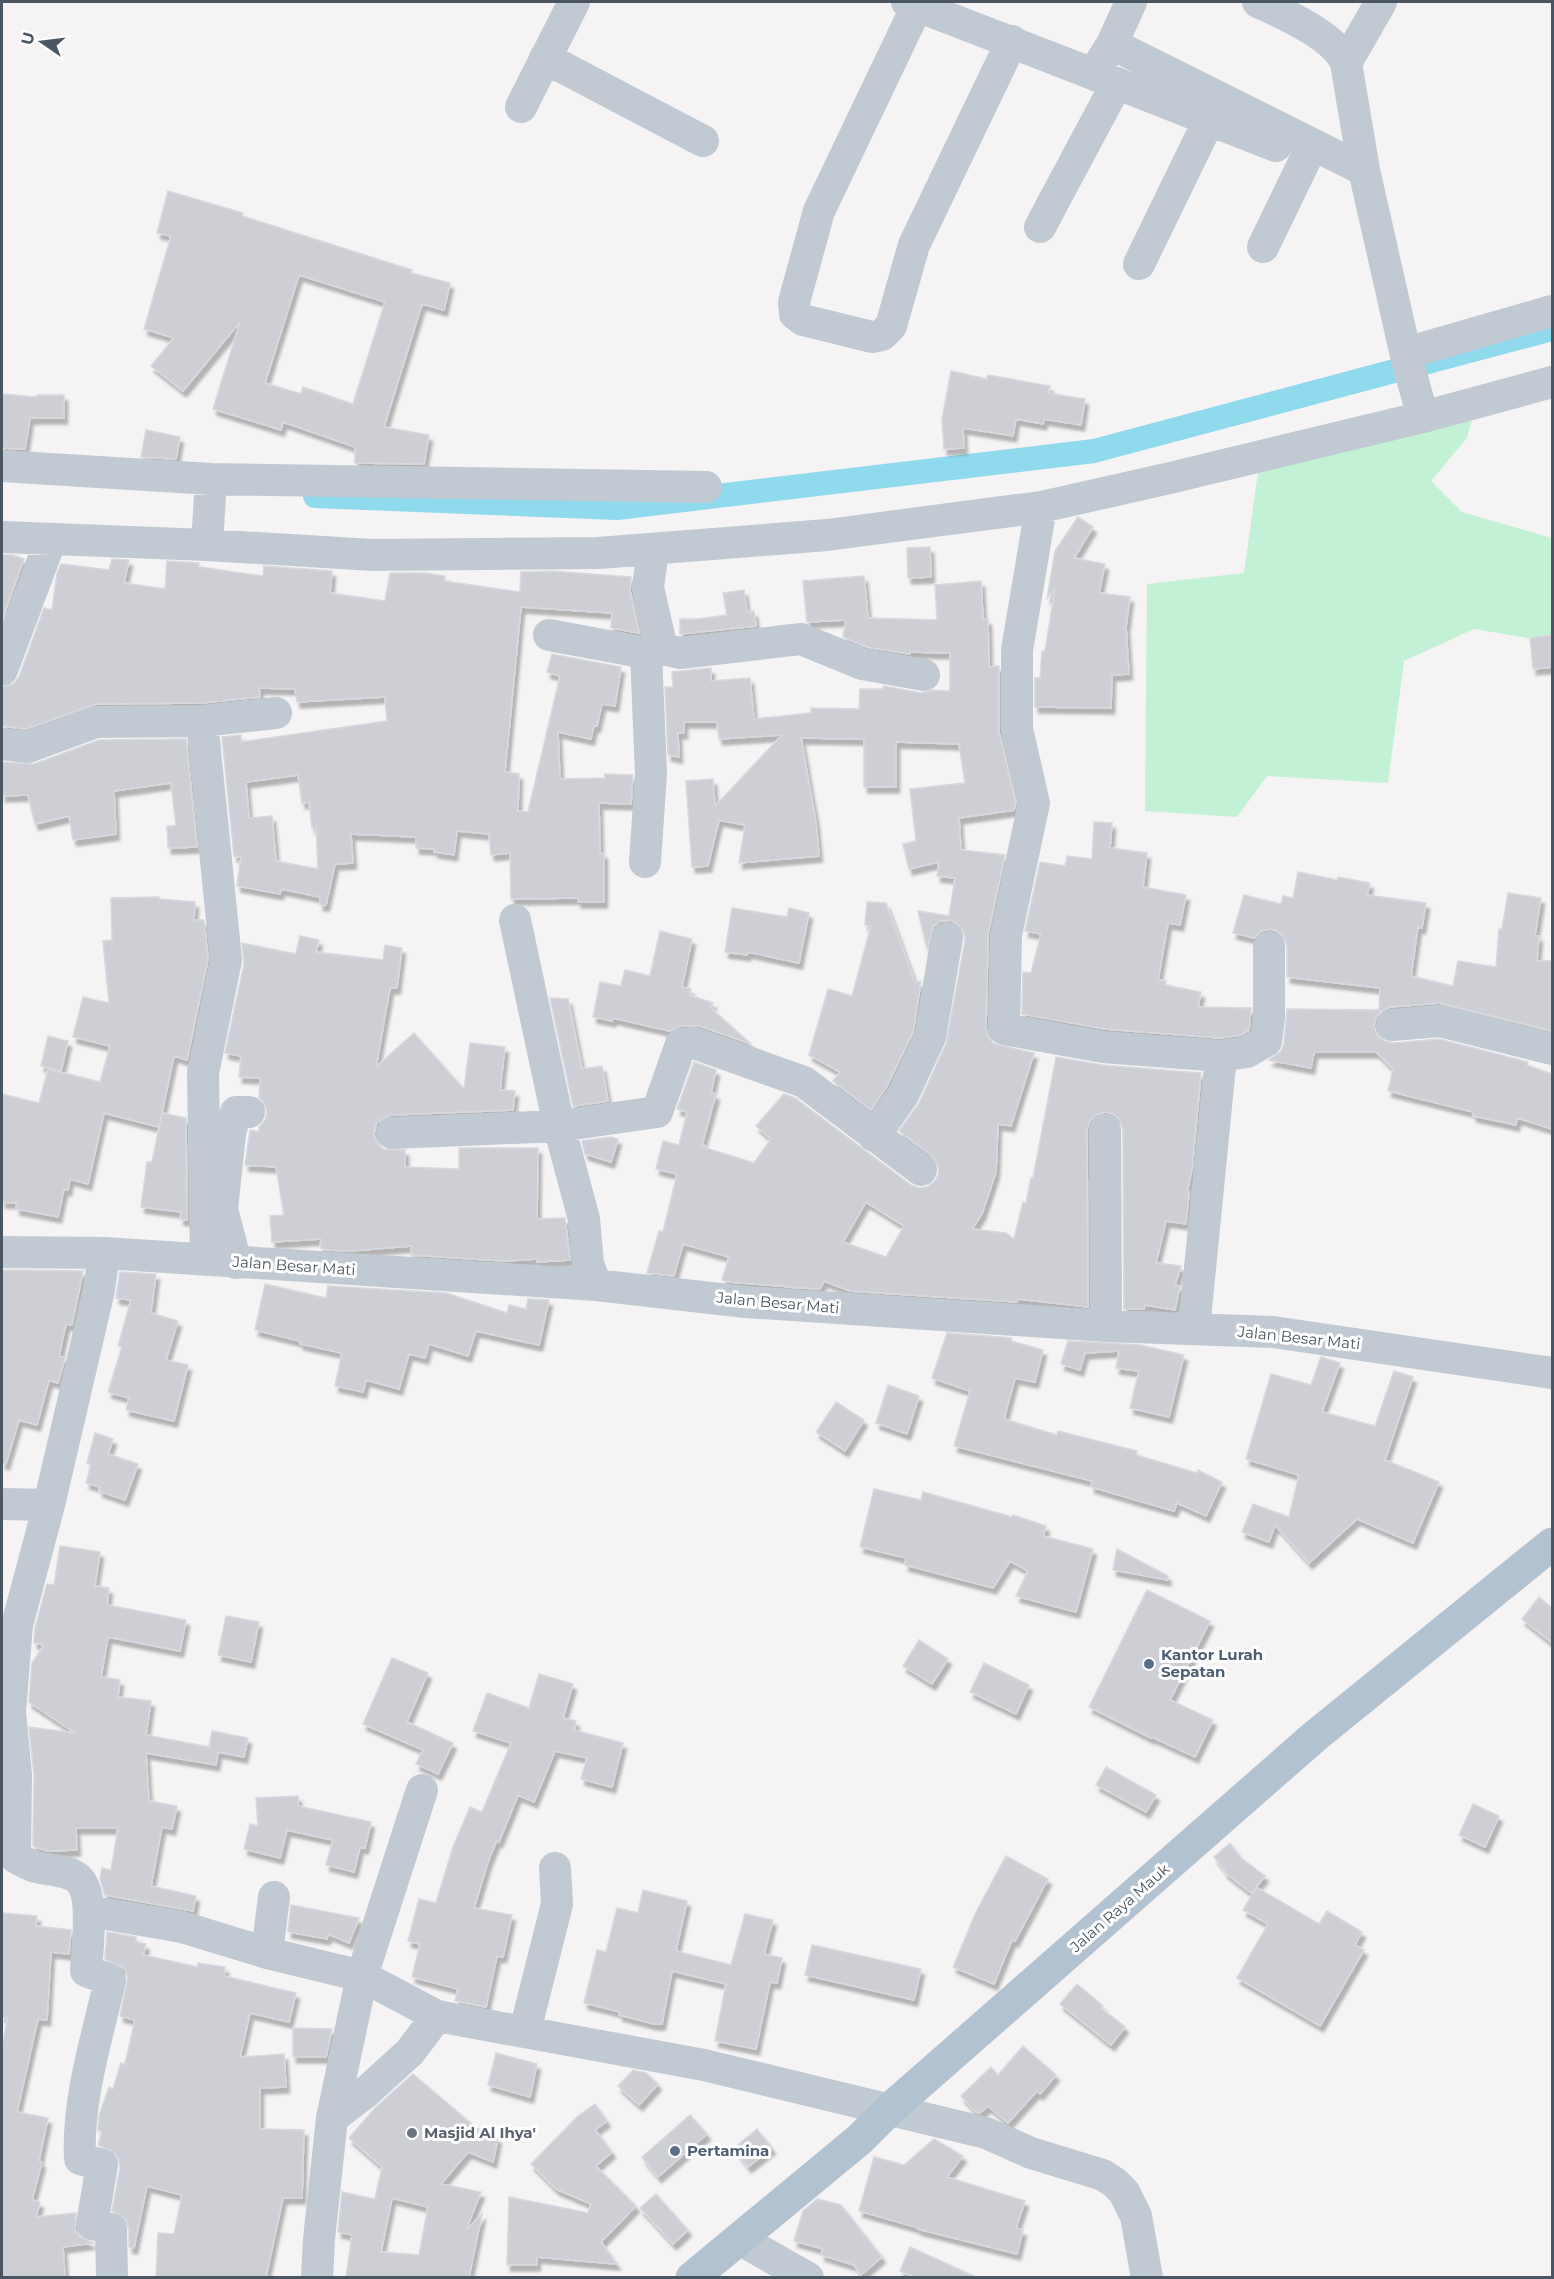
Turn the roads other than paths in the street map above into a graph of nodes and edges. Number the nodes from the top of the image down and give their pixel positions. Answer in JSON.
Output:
{"nodes":[{"id":1,"x":574,"y":2,"type":"edge"},
{"id":2,"x":1131,"y":2,"type":"edge"},
{"id":3,"x":1257,"y":2,"type":"edge"},
{"id":4,"x":1381,"y":2,"type":"edge"},
{"id":5,"x":912,"y":4,"type":"edge"},
{"id":6,"x":1012,"y":41,"type":"junction"},
{"id":7,"x":1112,"y":44,"type":"junction"},
{"id":8,"x":546,"y":58,"type":"junction"},
{"id":9,"x":1346,"y":63,"type":"junction"},
{"id":10,"x":1105,"y":78,"type":"junction"},
{"id":11,"x":521,"y":107,"type":"dead end"},
{"id":12,"x":1209,"y":120,"type":"junction"},
{"id":13,"x":703,"y":141,"type":"dead end"},
{"id":14,"x":1306,"y":158,"type":"junction"},
{"id":15,"x":1365,"y":176,"type":"junction"},
{"id":16,"x":1040,"y":227,"type":"dead end"},
{"id":17,"x":1263,"y":247,"type":"dead end"},
{"id":18,"x":1140,"y":264,"type":"dead end"},
{"id":19,"x":1552,"y":311,"type":"edge"},
{"id":20,"x":1406,"y":357,"type":"junction"},
{"id":21,"x":1552,"y":382,"type":"edge"},
{"id":22,"x":1422,"y":412,"type":"junction"},
{"id":23,"x":2,"y":466,"type":"edge"},
{"id":24,"x":211,"y":482,"type":"junction"},
{"id":25,"x":705,"y":487,"type":"dead end"},
{"id":26,"x":1041,"y":507,"type":"junction"},
{"id":27,"x":2,"y":537,"type":"edge"},
{"id":28,"x":51,"y":539,"type":"junction"},
{"id":29,"x":207,"y":539,"type":"junction"},
{"id":30,"x":654,"y":550,"type":"junction"},
{"id":31,"x":549,"y":635,"type":"dead end"},
{"id":32,"x":654,"y":651,"type":"junction"},
{"id":33,"x":2,"y":670,"type":"edge"},
{"id":34,"x":924,"y":675,"type":"dead end"},
{"id":35,"x":276,"y":713,"type":"dead end"},
{"id":36,"x":202,"y":721,"type":"junction"},
{"id":37,"x":2,"y":744,"type":"edge"},
{"id":38,"x":645,"y":862,"type":"dead end"},
{"id":39,"x":515,"y":920,"type":"dead end"},
{"id":40,"x":947,"y":938,"type":"dead end"},
{"id":41,"x":1269,"y":948,"type":"dead end"},
{"id":42,"x":1392,"y":1025,"type":"dead end"},
{"id":43,"x":1552,"y":1048,"type":"edge"},
{"id":44,"x":1221,"y":1056,"type":"junction"},
{"id":45,"x":249,"y":1112,"type":"dead end"},
{"id":46,"x":559,"y":1126,"type":"junction"},
{"id":47,"x":1104,"y":1130,"type":"dead end"},
{"id":48,"x":392,"y":1133,"type":"dead end"},
{"id":49,"x":874,"y":1136,"type":"junction"},
{"id":50,"x":921,"y":1170,"type":"dead end"},
{"id":51,"x":2,"y":1252,"type":"edge"},
{"id":52,"x":104,"y":1252,"type":"junction"},
{"id":53,"x":221,"y":1261,"type":"junction"},
{"id":54,"x":596,"y":1285,"type":"junction"},
{"id":55,"x":1106,"y":1326,"type":"junction"},
{"id":56,"x":1194,"y":1329,"type":"junction"},
{"id":57,"x":1552,"y":1373,"type":"edge"},
{"id":58,"x":2,"y":1504,"type":"edge"},
{"id":59,"x":50,"y":1505,"type":"junction"},
{"id":60,"x":1552,"y":1544,"type":"edge"},
{"id":61,"x":423,"y":1790,"type":"dead end"},
{"id":62,"x":8,"y":1868,"type":"edge"},
{"id":63,"x":555,"y":1868,"type":"dead end"},
{"id":64,"x":274,"y":1897,"type":"dead end"},
{"id":65,"x":89,"y":1911,"type":"junction"},
{"id":66,"x":267,"y":1953,"type":"junction"},
{"id":67,"x":362,"y":1976,"type":"junction"},
{"id":68,"x":437,"y":2016,"type":"junction"},
{"id":69,"x":525,"y":2031,"type":"junction"},
{"id":70,"x":890,"y":2109,"type":"junction"},
{"id":71,"x":332,"y":2118,"type":"junction"},
{"id":72,"x":739,"y":2239,"type":"junction"},
{"id":73,"x":112,"y":2277,"type":"edge"},
{"id":74,"x":317,"y":2277,"type":"edge"},
{"id":75,"x":692,"y":2277,"type":"edge"},
{"id":76,"x":808,"y":2277,"type":"edge"},
{"id":77,"x":1147,"y":2277,"type":"edge"}],
"edges":[{"from":1,"to":8,"type":"street"},
{"from":2,"to":7,"type":"street"},
{"from":3,"to":9,"type":"street"},
{"from":4,"to":9,"type":"street"},
{"from":5,"to":6,"type":"street"},
{"from":5,"to":6,"type":"street"},
{"from":6,"to":10,"type":"street"},
{"from":7,"to":10,"type":"street"},
{"from":7,"to":15,"type":"street"},
{"from":8,"to":11,"type":"street"},
{"from":8,"to":13,"type":"street"},
{"from":9,"to":15,"type":"street"},
{"from":10,"to":12,"type":"street"},
{"from":10,"to":16,"type":"street"},
{"from":12,"to":14,"type":"street"},
{"from":12,"to":18,"type":"street"},
{"from":14,"to":15,"type":"street"},
{"from":14,"to":17,"type":"street"},
{"from":15,"to":20,"type":"street"},
{"from":19,"to":20,"type":"street"},
{"from":20,"to":22,"type":"street"},
{"from":21,"to":22,"type":"street"},
{"from":22,"to":26,"type":"street"},
{"from":23,"to":24,"type":"street"},
{"from":24,"to":25,"type":"street"},
{"from":24,"to":29,"type":"street"},
{"from":26,"to":30,"type":"street"},
{"from":26,"to":44,"type":"street"},
{"from":27,"to":28,"type":"street"},
{"from":28,"to":29,"type":"street"},
{"from":28,"to":33,"type":"street"},
{"from":29,"to":30,"type":"street"},
{"from":30,"to":32,"type":"street"},
{"from":31,"to":32,"type":"street"},
{"from":32,"to":34,"type":"street"},
{"from":32,"to":38,"type":"street"},
{"from":35,"to":36,"type":"street"},
{"from":36,"to":37,"type":"street"},
{"from":36,"to":53,"type":"street"},
{"from":39,"to":46,"type":"street"},
{"from":40,"to":49,"type":"street"},
{"from":41,"to":44,"type":"street"},
{"from":42,"to":43,"type":"street"},
{"from":44,"to":56,"type":"street"},
{"from":45,"to":53,"type":"street"},
{"from":46,"to":48,"type":"street"},
{"from":46,"to":49,"type":"street"},
{"from":46,"to":54,"type":"street"},
{"from":47,"to":55,"type":"street"},
{"from":49,"to":50,"type":"street"},
{"from":51,"to":52,"type":"street","name":"Jalan Besar Mati"},
{"from":52,"to":53,"type":"street","name":"Jalan Besar Mati"},
{"from":52,"to":59,"type":"street"},
{"from":53,"to":54,"type":"street","name":"Jalan Besar Mati"},
{"from":54,"to":55,"type":"street","name":"Jalan Besar Mati"},
{"from":55,"to":56,"type":"street","name":"Jalan Besar Mati"},
{"from":56,"to":57,"type":"street","name":"Jalan Besar Mati"},
{"from":58,"to":59,"type":"street"},
{"from":59,"to":62,"type":"street"},
{"from":60,"to":70,"type":"main road","name":"Jalan Raya Mauk"},
{"from":61,"to":67,"type":"street"},
{"from":62,"to":65,"type":"street"},
{"from":63,"to":69,"type":"street"},
{"from":64,"to":66,"type":"street"},
{"from":65,"to":66,"type":"street"},
{"from":65,"to":73,"type":"street"},
{"from":66,"to":67,"type":"street"},
{"from":67,"to":68,"type":"street"},
{"from":67,"to":71,"type":"street"},
{"from":68,"to":69,"type":"street"},
{"from":68,"to":71,"type":"street"},
{"from":69,"to":70,"type":"street"},
{"from":70,"to":72,"type":"main road","name":"Jalan Raya Mauk"},
{"from":70,"to":77,"type":"street"},
{"from":71,"to":74,"type":"street"},
{"from":72,"to":75,"type":"main road","name":"Jalan Raya Mauk"},
{"from":72,"to":76,"type":"street"}]}
